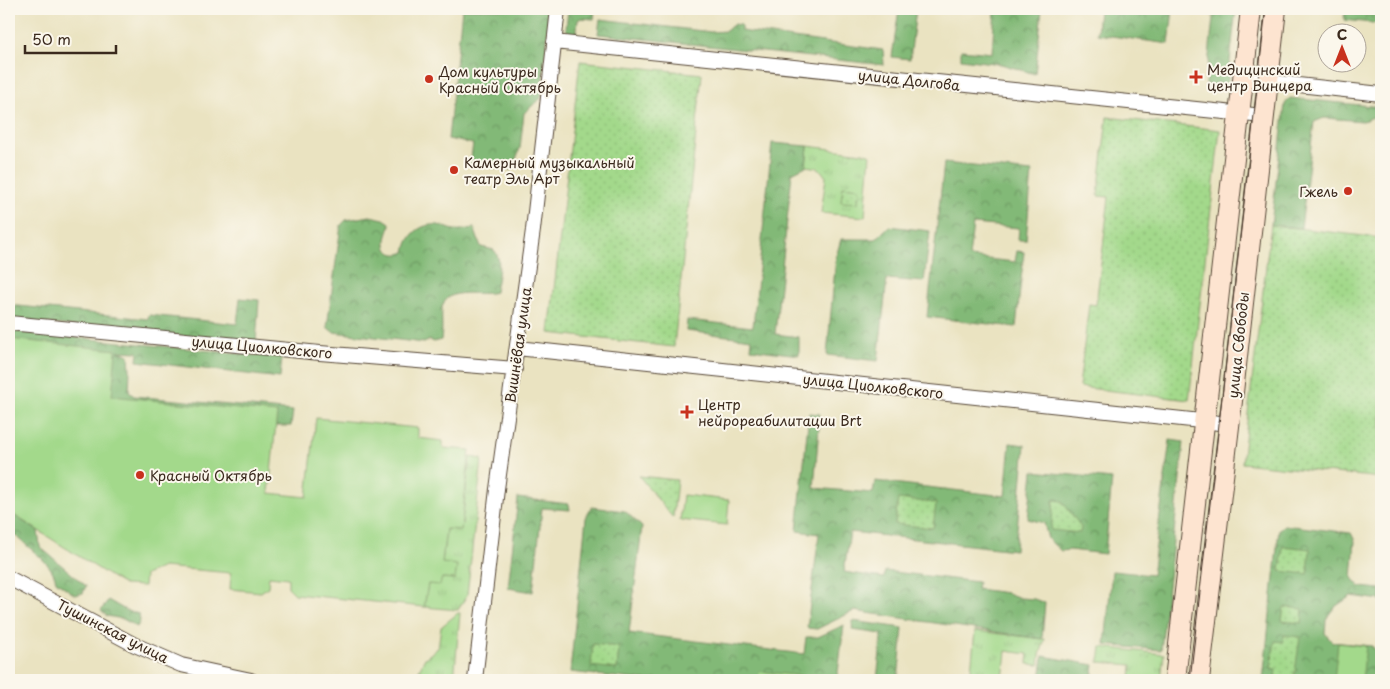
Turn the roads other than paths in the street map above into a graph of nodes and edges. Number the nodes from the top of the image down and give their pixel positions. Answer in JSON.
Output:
{"nodes":[{"id":1,"x":558,"y":9,"type":"edge"},
{"id":2,"x":1251,"y":9,"type":"edge"},
{"id":3,"x":1276,"y":9,"type":"edge"},
{"id":4,"x":554,"y":42,"type":"junction"},
{"id":5,"x":1243,"y":79,"type":"junction"},
{"id":6,"x":1268,"y":82,"type":"junction"},
{"id":7,"x":1381,"y":94,"type":"edge"},
{"id":8,"x":1239,"y":114,"type":"junction"},
{"id":9,"x":1264,"y":116,"type":"junction"},
{"id":10,"x":9,"y":323,"type":"edge"},
{"id":11,"x":517,"y":348,"type":"junction"},
{"id":12,"x":515,"y":369,"type":"junction"},
{"id":13,"x":1204,"y":421,"type":"junction"},
{"id":14,"x":1229,"y":424,"type":"junction"},
{"id":15,"x":9,"y":578,"type":"edge"},
{"id":16,"x":251,"y":680,"type":"edge"},
{"id":17,"x":475,"y":680,"type":"edge"},
{"id":18,"x":1174,"y":680,"type":"edge"},
{"id":19,"x":1199,"y":680,"type":"edge"}],
"edges":[{"from":1,"to":4,"type":"street","name":"Вишнёвая улица"},
{"from":2,"to":5,"type":"main road","name":"улица Свободы"},
{"from":3,"to":6,"type":"main road","name":"улица Свободы"},
{"from":4,"to":8,"type":"street","name":"улица Долгова"},
{"from":4,"to":11,"type":"street","name":"Вишнёвая улица"},
{"from":5,"to":6,"type":"street"},
{"from":5,"to":8,"type":"main road","name":"улица Свободы"},
{"from":6,"to":7,"type":"street"},
{"from":6,"to":9,"type":"main road","name":"улица Свободы"},
{"from":8,"to":9,"type":"street","name":"улица Долгова"},
{"from":8,"to":13,"type":"main road","name":"улица Свободы"},
{"from":9,"to":14,"type":"main road","name":"улица Свободы"},
{"from":10,"to":12,"type":"street","name":"улица Циолковского"},
{"from":11,"to":12,"type":"street","name":"Вишнёвая улица"},
{"from":11,"to":13,"type":"street","name":"улица Циолковского"},
{"from":12,"to":17,"type":"street","name":"Вишнёвая улица"},
{"from":13,"to":14,"type":"street","name":"улица Циолковского"},
{"from":13,"to":18,"type":"main road","name":"улица Свободы"},
{"from":14,"to":19,"type":"main road","name":"улица Свободы"},
{"from":15,"to":16,"type":"street","name":"Тушинская улица"}]}
